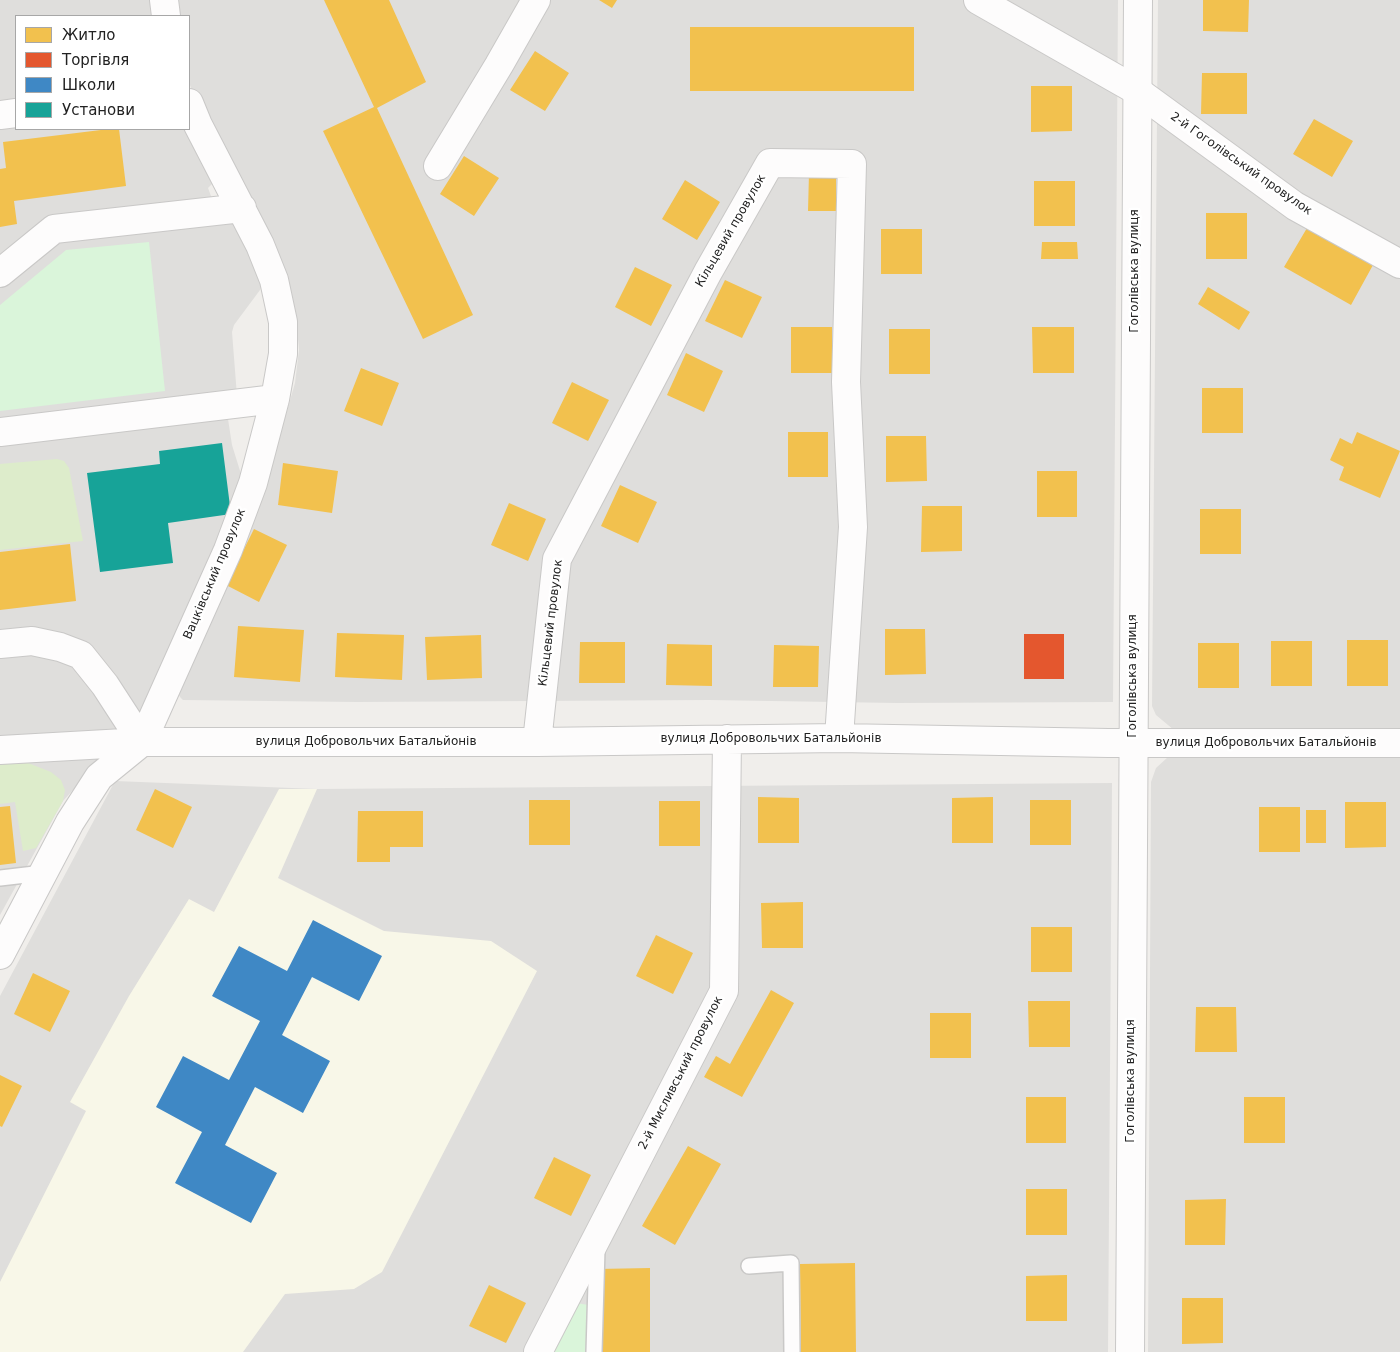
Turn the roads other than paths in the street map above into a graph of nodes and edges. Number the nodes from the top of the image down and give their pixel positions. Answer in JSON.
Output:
{"nodes":[{"id":1,"x":164,"y":0,"type":"edge"},
{"id":2,"x":536,"y":0,"type":"edge"},
{"id":3,"x":978,"y":0,"type":"edge"},
{"id":4,"x":1138,"y":0,"type":"edge"},
{"id":5,"x":166,"y":15,"type":"edge"},
{"id":6,"x":1136,"y":90,"type":"junction"},
{"id":7,"x":190,"y":105,"type":"edge"},
{"id":8,"x":15,"y":113,"type":"edge"},
{"id":9,"x":0,"y":115,"type":"edge"},
{"id":10,"x":438,"y":166,"type":"dead end"},
{"id":11,"x":242,"y":208,"type":"junction"},
{"id":12,"x":1400,"y":264,"type":"edge"},
{"id":13,"x":0,"y":273,"type":"edge"},
{"id":14,"x":275,"y":399,"type":"junction"},
{"id":15,"x":0,"y":432,"type":"edge"},
{"id":16,"x":0,"y":644,"type":"edge"},
{"id":17,"x":839,"y":738,"type":"junction"},
{"id":18,"x":727,"y":739,"type":"junction"},
{"id":19,"x":142,"y":742,"type":"junction"},
{"id":20,"x":537,"y":742,"type":"junction"},
{"id":21,"x":1133,"y":743,"type":"junction"},
{"id":22,"x":1400,"y":743,"type":"edge"},
{"id":23,"x":0,"y":750,"type":"edge"},
{"id":24,"x":43,"y":873,"type":"junction"},
{"id":25,"x":0,"y":878,"type":"edge"},
{"id":26,"x":0,"y":954,"type":"edge"},
{"id":27,"x":597,"y":1237,"type":"junction"},
{"id":28,"x":749,"y":1266,"type":"dead end"},
{"id":29,"x":538,"y":1352,"type":"edge"},
{"id":30,"x":594,"y":1352,"type":"edge"},
{"id":31,"x":792,"y":1352,"type":"edge"},
{"id":32,"x":1130,"y":1352,"type":"edge"}],
"edges":[{"from":1,"to":5,"type":"street"},
{"from":2,"to":10,"type":"street"},
{"from":3,"to":6,"type":"street","name":"2-й Гоголівський провулок"},
{"from":4,"to":6,"type":"street","name":"Гоголівська вулиця"},
{"from":6,"to":12,"type":"street","name":"2-й Гоголівський провулок"},
{"from":6,"to":21,"type":"street","name":"Гоголівська вулиця"},
{"from":7,"to":11,"type":"street","name":"Вацківський провулок"},
{"from":8,"to":9,"type":"street"},
{"from":11,"to":13,"type":"street"},
{"from":11,"to":14,"type":"street","name":"Вацківський провулок"},
{"from":14,"to":15,"type":"street"},
{"from":14,"to":19,"type":"street","name":"Вацківський провулок"},
{"from":16,"to":19,"type":"street"},
{"from":17,"to":18,"type":"street","name":"вулиця Добровольчих Батальйонів"},
{"from":17,"to":20,"type":"street","name":"Кільцевий провулок"},
{"from":17,"to":21,"type":"street","name":"вулиця Добровольчих Батальйонів"},
{"from":18,"to":20,"type":"street","name":"вулиця Добровольчих Батальйонів"},
{"from":18,"to":27,"type":"street","name":"2-й Мисливський провулок"},
{"from":19,"to":20,"type":"street","name":"вулиця Добровольчих Батальйонів"},
{"from":19,"to":23,"type":"street","name":"вулиця Добровольчих Батальйонів"},
{"from":19,"to":24,"type":"street","name":"Вацківський провулок"},
{"from":21,"to":22,"type":"street","name":"вулиця Добровольчих Батальйонів"},
{"from":21,"to":32,"type":"street","name":"Гоголівська вулиця"},
{"from":24,"to":25,"type":"lane"},
{"from":24,"to":26,"type":"street","name":"Вацківський провулок"},
{"from":27,"to":29,"type":"street","name":"2-й Мисливський провулок"},
{"from":27,"to":30,"type":"lane"},
{"from":28,"to":31,"type":"lane"}]}
